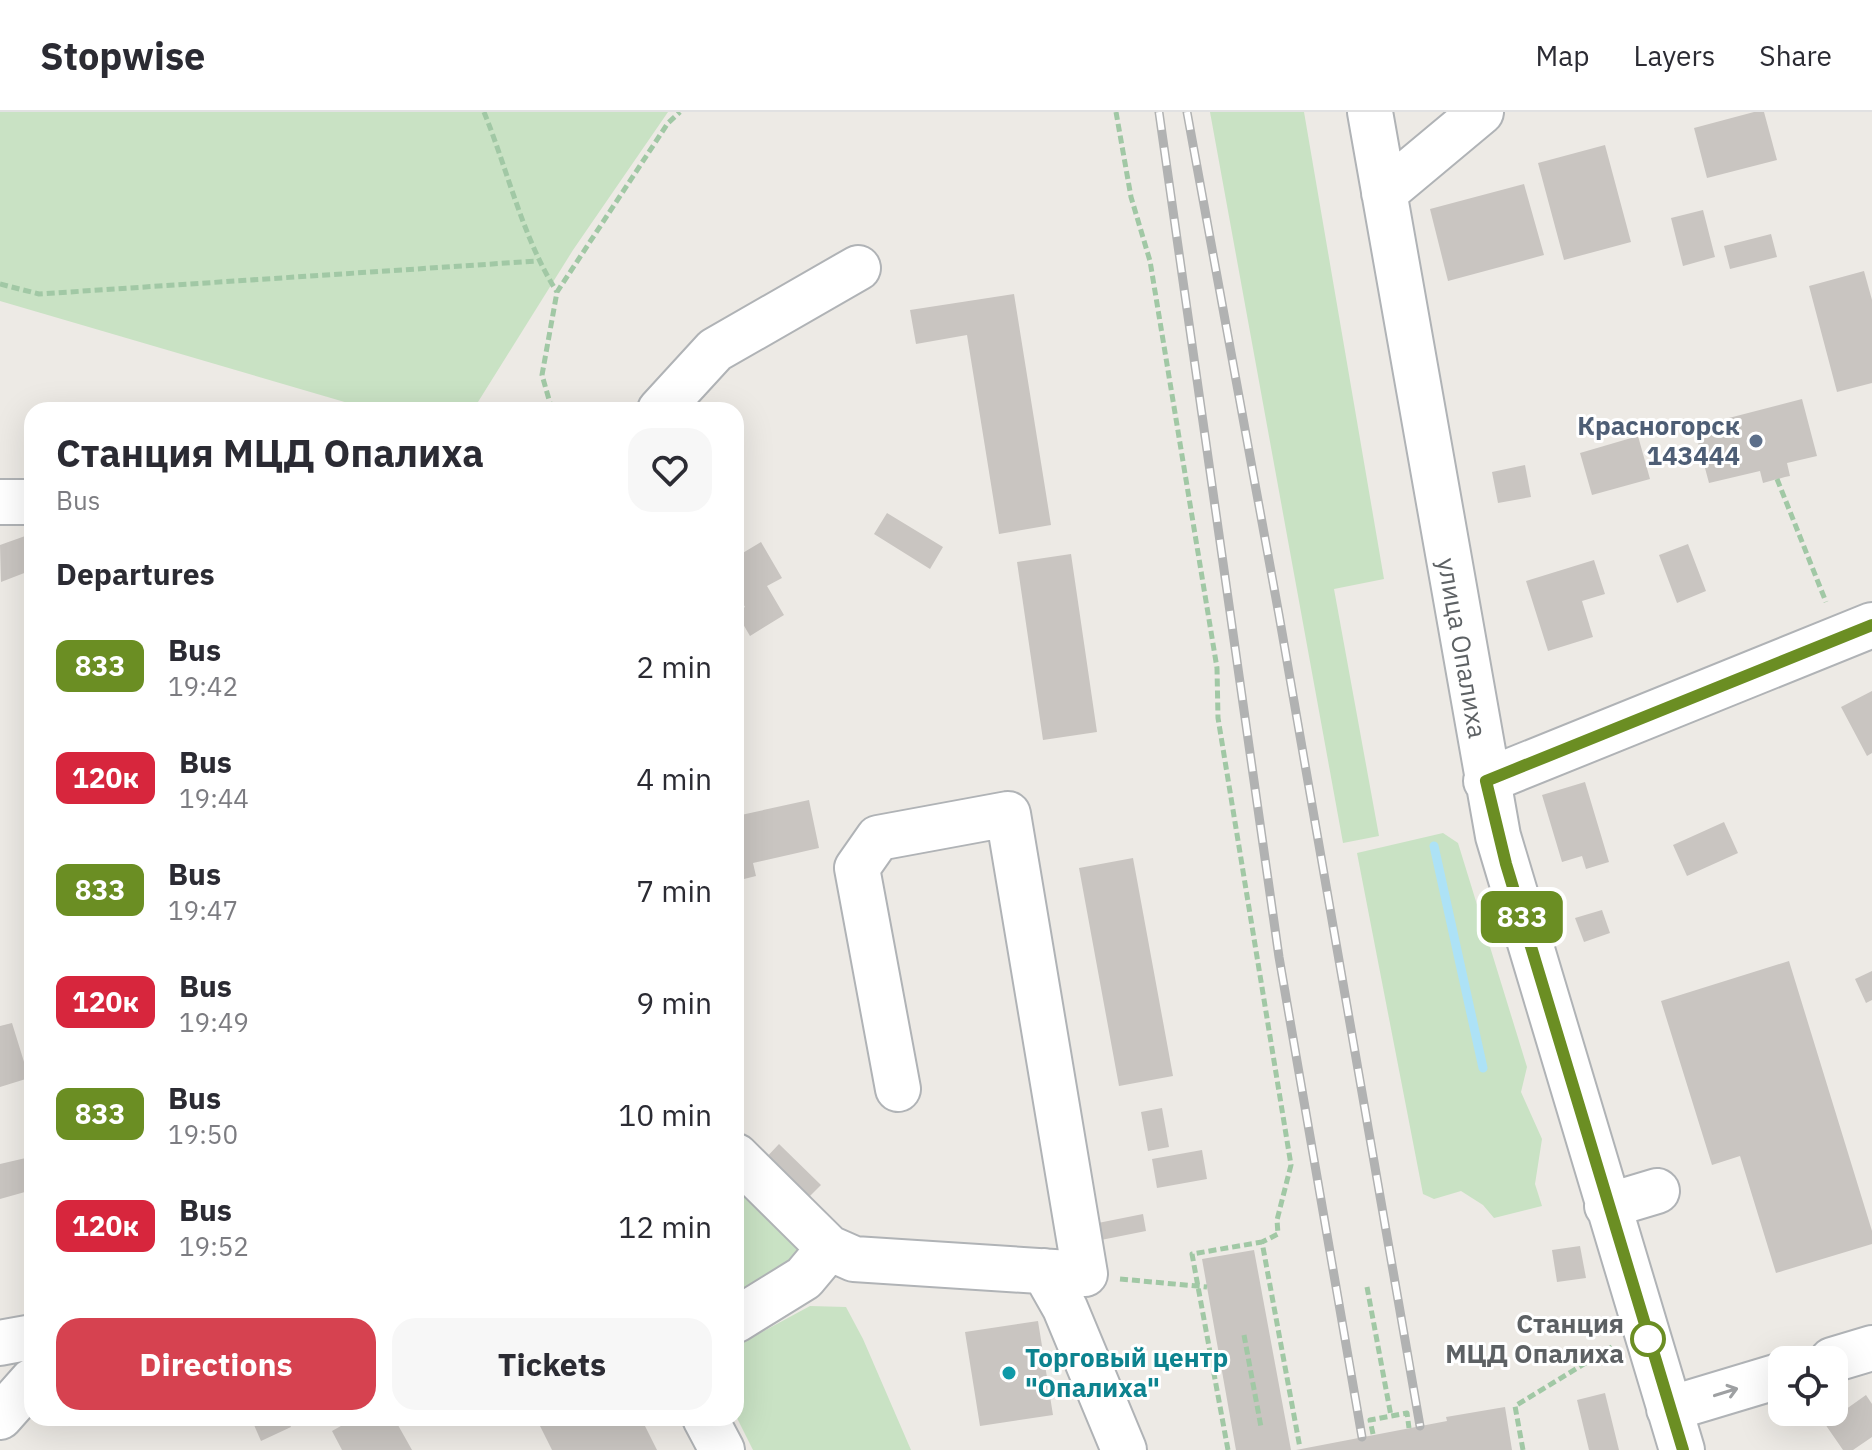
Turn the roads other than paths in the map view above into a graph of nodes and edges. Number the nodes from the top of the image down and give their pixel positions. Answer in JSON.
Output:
{"nodes":[{"id":1,"x":1370,"y":112,"type":"edge"},
{"id":2,"x":1481,"y":112,"type":"edge"},
{"id":3,"x":1384,"y":193,"type":"junction"},
{"id":4,"x":858,"y":268,"type":"dead end"},
{"id":5,"x":667,"y":402,"type":"edge"},
{"id":6,"x":0,"y":502,"type":"edge"},
{"id":7,"x":24,"y":502,"type":"edge"},
{"id":8,"x":1872,"y":625,"type":"edge"},
{"id":9,"x":1486,"y":781,"type":"junction"},
{"id":10,"x":898,"y":1089,"type":"dead end"},
{"id":11,"x":744,"y":1164,"type":"edge"},
{"id":12,"x":1657,"y":1191,"type":"dead end"},
{"id":13,"x":1607,"y":1206,"type":"junction"},
{"id":14,"x":829,"y":1248,"type":"junction"},
{"id":15,"x":1065,"y":1273,"type":"junction"},
{"id":16,"x":744,"y":1315,"type":"edge"},
{"id":17,"x":24,"y":1338,"type":"edge"},
{"id":18,"x":0,"y":1343,"type":"edge"},
{"id":19,"x":1872,"y":1348,"type":"edge"},
{"id":20,"x":1848,"y":1355,"type":"edge"},
{"id":21,"x":1768,"y":1379,"type":"edge"},
{"id":22,"x":24,"y":1390,"type":"edge"},
{"id":23,"x":1669,"y":1409,"type":"junction"},
{"id":24,"x":0,"y":1417,"type":"edge"},
{"id":25,"x":709,"y":1426,"type":"edge"},
{"id":26,"x":722,"y":1450,"type":"edge"},
{"id":27,"x":1124,"y":1450,"type":"edge"},
{"id":28,"x":1682,"y":1450,"type":"edge"}],
"edges":[{"from":1,"to":3,"type":"street","name":"улица Опалиха"},
{"from":2,"to":3,"type":"street"},
{"from":3,"to":9,"type":"street","name":"улица Опалиха"},
{"from":4,"to":5,"type":"street"},
{"from":6,"to":7,"type":"street"},
{"from":8,"to":9,"type":"street"},
{"from":9,"to":13,"type":"street","name":"улица Опалиха"},
{"from":10,"to":15,"type":"street"},
{"from":11,"to":14,"type":"street"},
{"from":12,"to":13,"type":"street"},
{"from":13,"to":23,"type":"street","name":"улица Опалиха"},
{"from":14,"to":15,"type":"street"},
{"from":14,"to":16,"type":"street"},
{"from":15,"to":27,"type":"street"},
{"from":17,"to":18,"type":"street"},
{"from":19,"to":20,"type":"street"},
{"from":23,"to":21,"type":"street","one_way":true},
{"from":22,"to":24,"type":"street"},
{"from":23,"to":28,"type":"street","name":"улица Опалиха"},
{"from":25,"to":26,"type":"street"}]}
